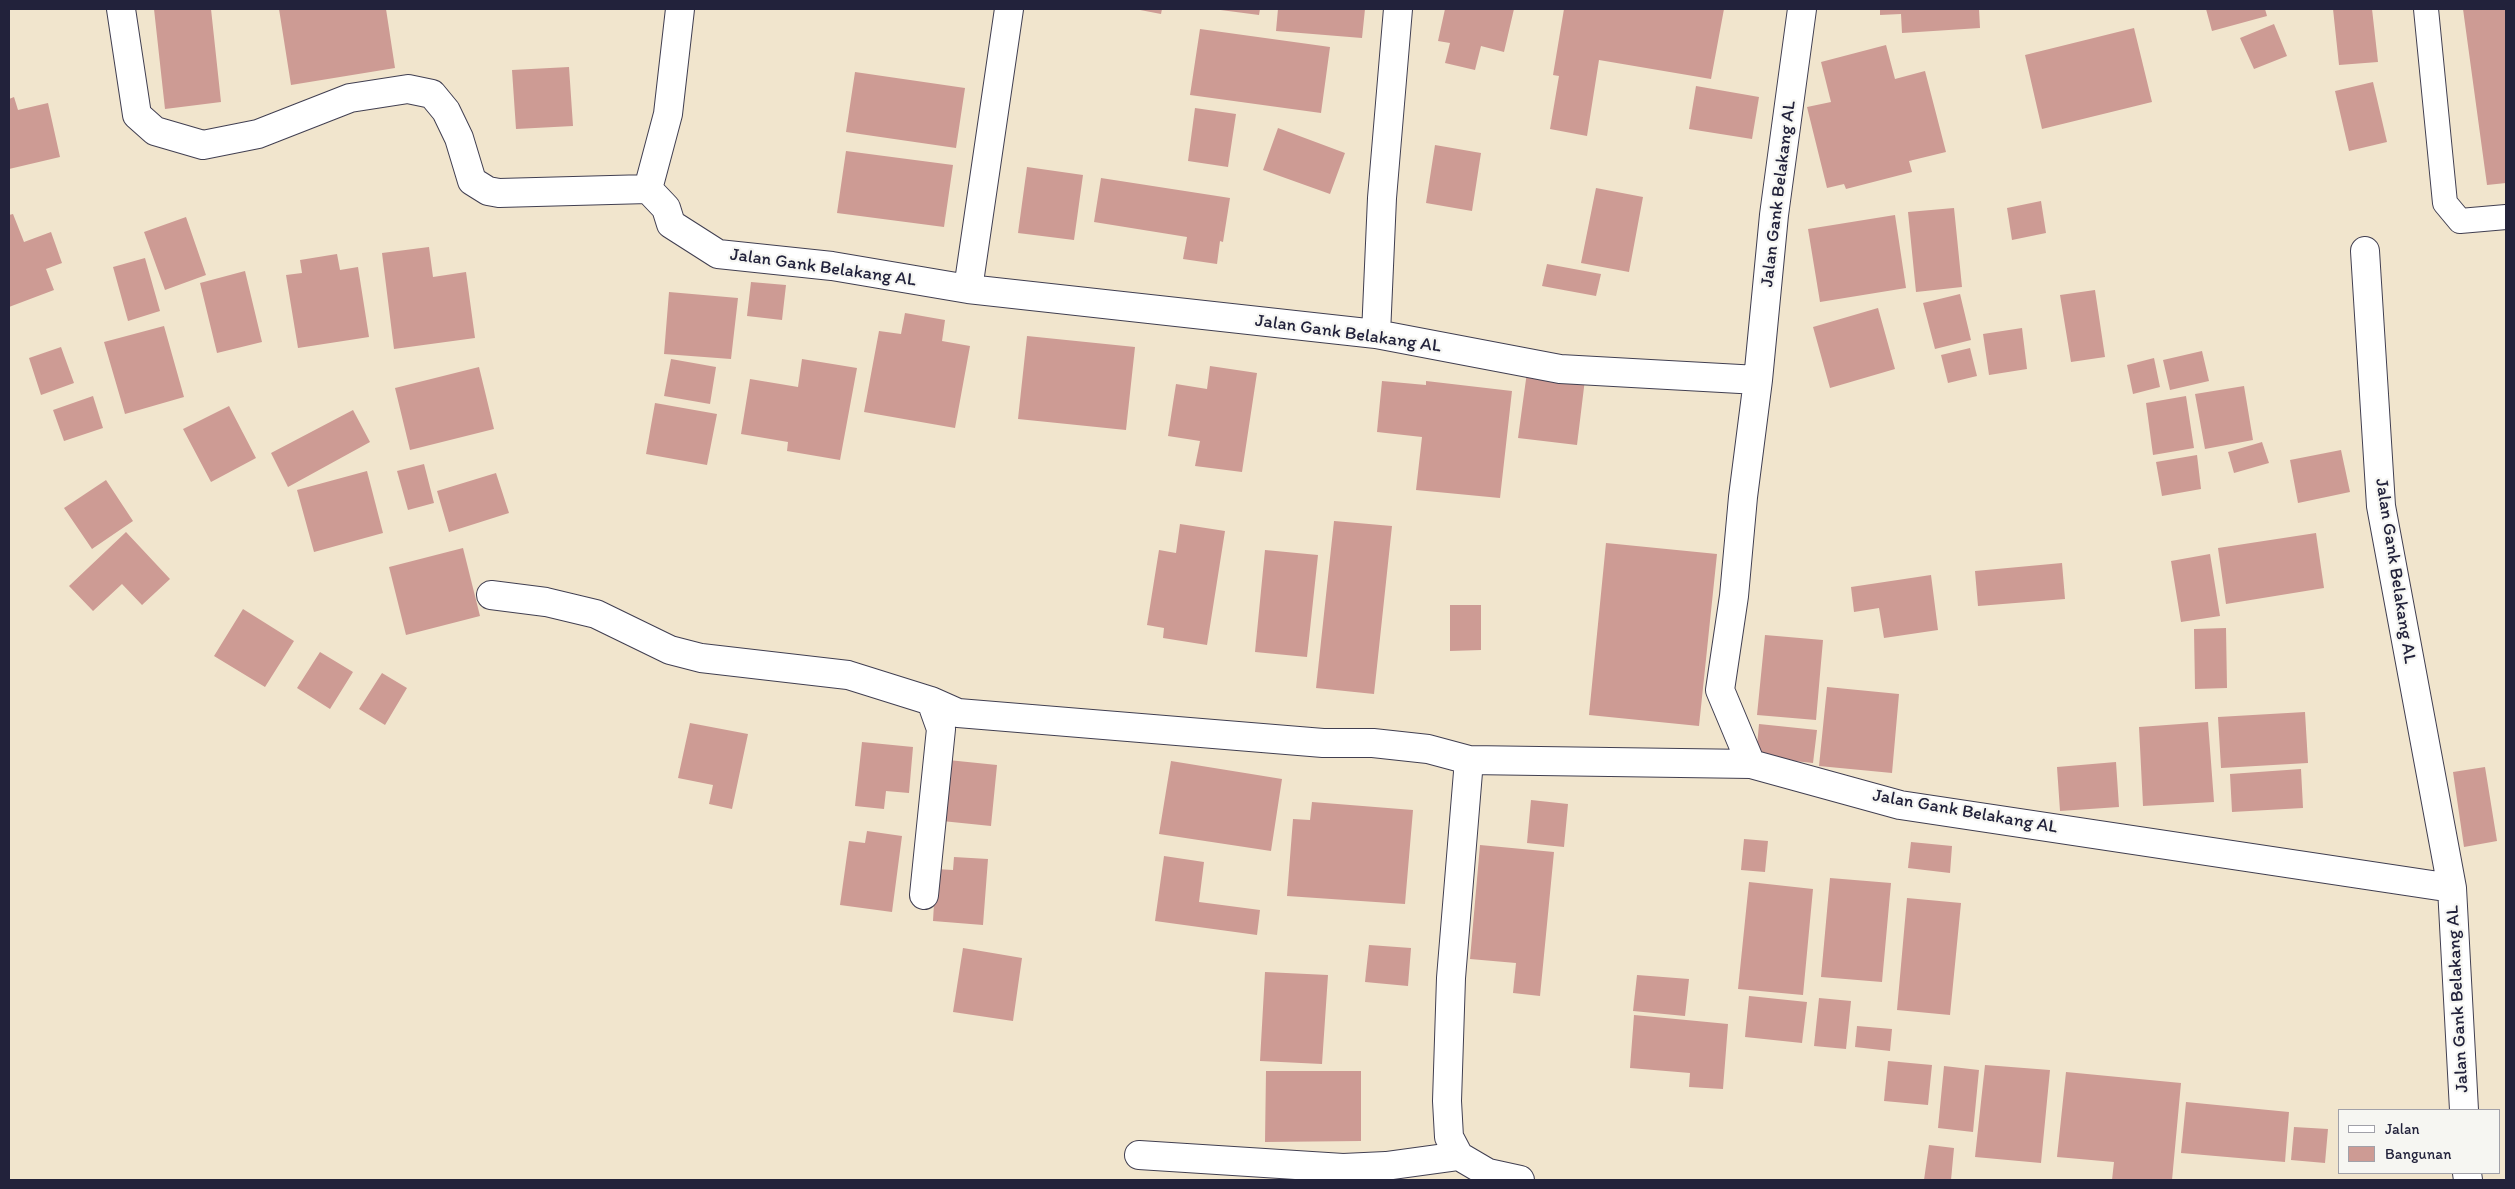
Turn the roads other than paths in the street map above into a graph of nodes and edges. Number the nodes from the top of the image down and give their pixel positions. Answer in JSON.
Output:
{"nodes":[{"id":1,"x":121,"y":9,"type":"edge"},
{"id":2,"x":680,"y":9,"type":"edge"},
{"id":3,"x":1009,"y":9,"type":"edge"},
{"id":4,"x":1398,"y":9,"type":"edge"},
{"id":5,"x":1802,"y":9,"type":"edge"},
{"id":6,"x":2426,"y":9,"type":"edge"},
{"id":7,"x":648,"y":188,"type":"junction"},
{"id":8,"x":2506,"y":217,"type":"edge"},
{"id":9,"x":2365,"y":251,"type":"dead end"},
{"id":10,"x":968,"y":289,"type":"junction"},
{"id":11,"x":1376,"y":334,"type":"junction"},
{"id":12,"x":1758,"y":380,"type":"junction"},
{"id":13,"x":491,"y":595,"type":"dead end"},
{"id":14,"x":931,"y":701,"type":"junction"},
{"id":15,"x":1469,"y":760,"type":"junction"},
{"id":16,"x":1751,"y":764,"type":"junction"},
{"id":17,"x":2452,"y":888,"type":"junction"},
{"id":18,"x":924,"y":895,"type":"dead end"},
{"id":19,"x":2464,"y":1109,"type":"edge"},
{"id":20,"x":1139,"y":1155,"type":"dead end"},
{"id":21,"x":1459,"y":1156,"type":"junction"},
{"id":22,"x":1520,"y":1180,"type":"edge"}],
"edges":[{"from":1,"to":7,"type":"street"},
{"from":2,"to":7,"type":"street"},
{"from":3,"to":10,"type":"street"},
{"from":4,"to":11,"type":"street"},
{"from":5,"to":12,"type":"street","name":"Jalan Gank Belakang AL"},
{"from":6,"to":8,"type":"lane"},
{"from":7,"to":10,"type":"street","name":"Jalan Gank Belakang AL"},
{"from":9,"to":17,"type":"street","name":"Jalan Gank Belakang AL"},
{"from":10,"to":11,"type":"street","name":"Jalan Gank Belakang AL"},
{"from":11,"to":12,"type":"street","name":"Jalan Gank Belakang AL"},
{"from":12,"to":16,"type":"street","name":"Jalan Gank Belakang AL"},
{"from":13,"to":14,"type":"street"},
{"from":14,"to":15,"type":"street"},
{"from":14,"to":18,"type":"street"},
{"from":15,"to":16,"type":"street"},
{"from":15,"to":21,"type":"street"},
{"from":16,"to":17,"type":"street","name":"Jalan Gank Belakang AL"},
{"from":17,"to":19,"type":"street","name":"Jalan Gank Belakang AL"},
{"from":20,"to":21,"type":"street"},
{"from":21,"to":22,"type":"street"}]}
